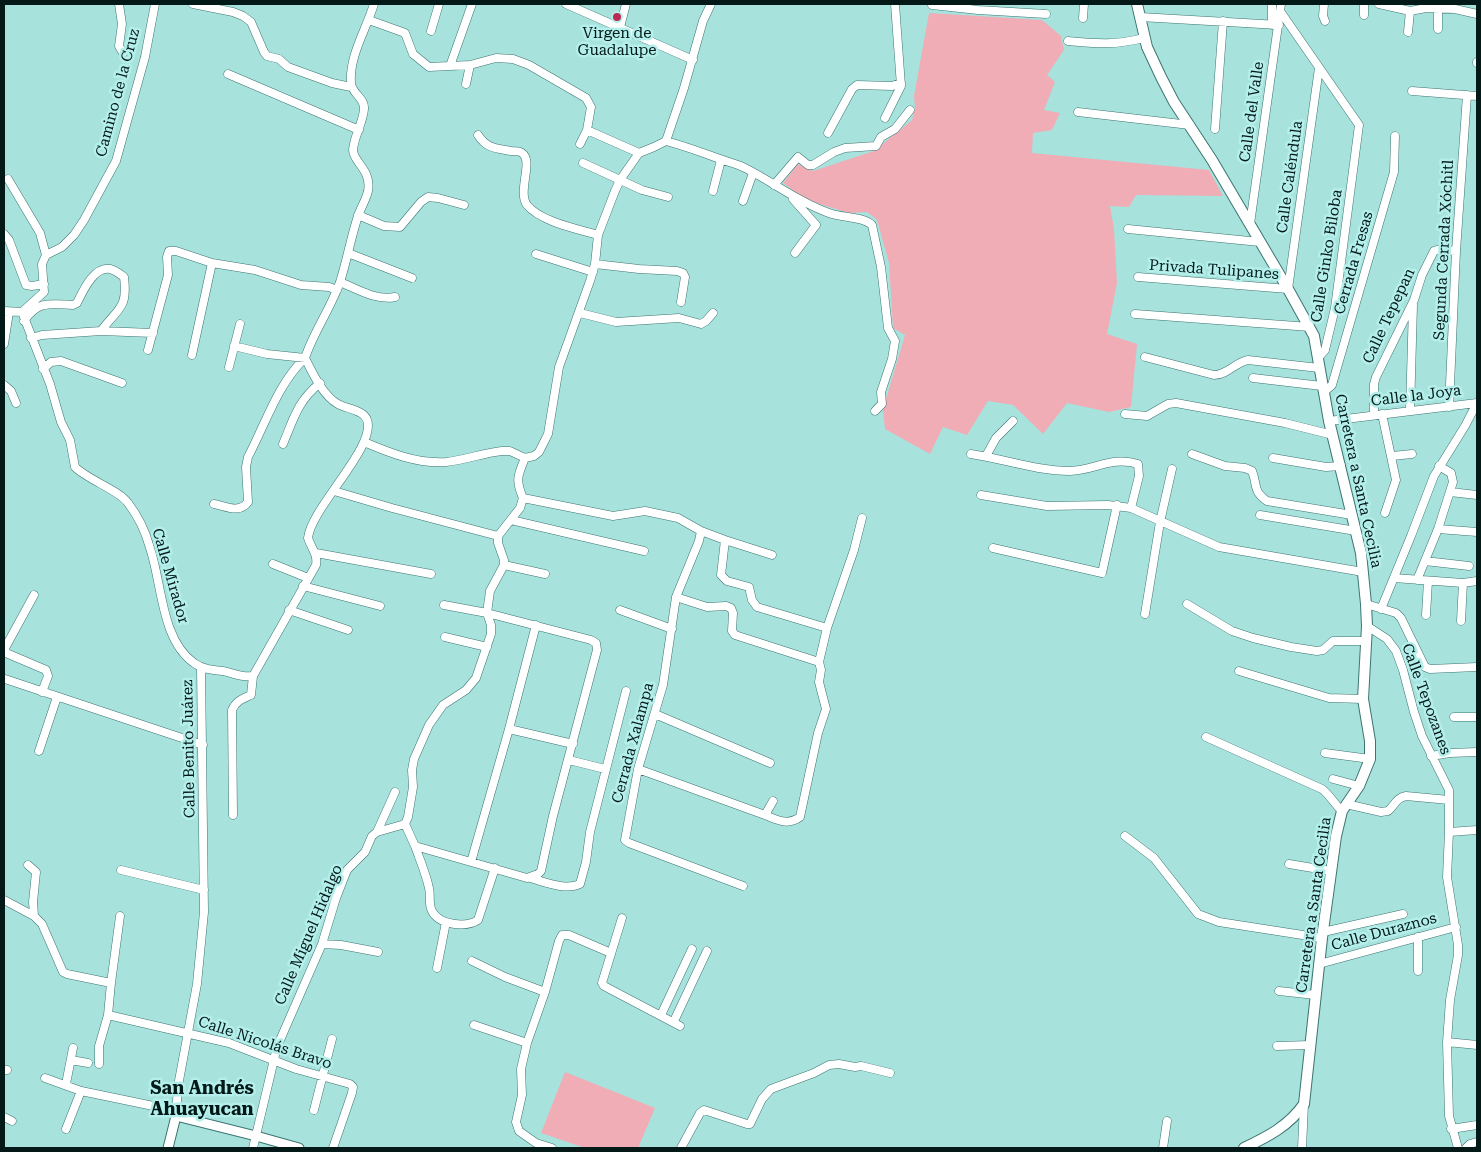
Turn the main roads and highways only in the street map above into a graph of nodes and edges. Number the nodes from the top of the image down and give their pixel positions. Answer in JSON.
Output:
{"nodes":[{"id":1,"x":1137,"y":4,"type":"edge"},
{"id":2,"x":1244,"y":1148,"type":"edge"}],
"edges":[{"from":1,"to":2,"type":"main road","name":"Carretera a Santa Cecilia"}]}
